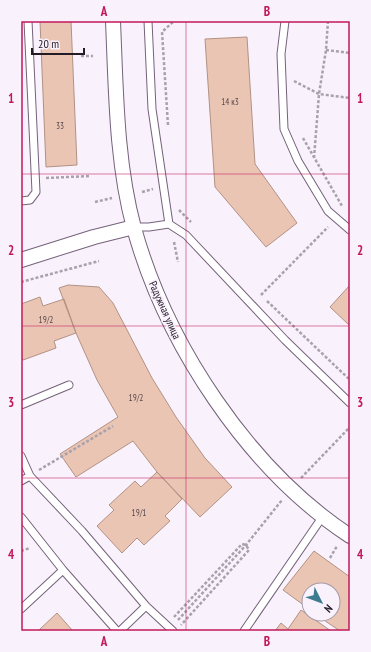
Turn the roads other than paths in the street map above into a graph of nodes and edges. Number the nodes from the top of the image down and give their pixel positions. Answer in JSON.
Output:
{"nodes":[{"id":1,"x":28,"y":21,"type":"edge"},
{"id":2,"x":112,"y":21,"type":"edge"},
{"id":3,"x":148,"y":21,"type":"edge"},
{"id":4,"x":285,"y":21,"type":"edge"},
{"id":5,"x":21,"y":201,"type":"edge"},
{"id":6,"x":169,"y":224,"type":"junction"},
{"id":7,"x":134,"y":227,"type":"junction"},
{"id":8,"x":350,"y":230,"type":"edge"},
{"id":9,"x":21,"y":260,"type":"edge"},
{"id":10,"x":69,"y":385,"type":"dead end"},
{"id":11,"x":350,"y":403,"type":"edge"},
{"id":12,"x":21,"y":405,"type":"edge"},
{"id":13,"x":21,"y":456,"type":"edge"},
{"id":14,"x":30,"y":476,"type":"junction"},
{"id":15,"x":21,"y":480,"type":"edge"},
{"id":16,"x":324,"y":516,"type":"junction"},
{"id":17,"x":21,"y":517,"type":"edge"},
{"id":18,"x":350,"y":536,"type":"edge"},
{"id":19,"x":63,"y":570,"type":"junction"},
{"id":20,"x":146,"y":606,"type":"junction"},
{"id":21,"x":21,"y":609,"type":"edge"},
{"id":22,"x":172,"y":629,"type":"edge"},
{"id":23,"x":118,"y":631,"type":"edge"},
{"id":24,"x":244,"y":631,"type":"edge"}],
"edges":[{"from":1,"to":5,"type":"lane"},
{"from":2,"to":7,"type":"street","name":"Радужная улица"},
{"from":3,"to":6,"type":"lane"},
{"from":4,"to":8,"type":"lane"},
{"from":6,"to":7,"type":"lane"},
{"from":6,"to":11,"type":"lane"},
{"from":7,"to":9,"type":"street"},
{"from":7,"to":16,"type":"street","name":"Радужная улица"},
{"from":10,"to":12,"type":"lane"},
{"from":13,"to":14,"type":"lane"},
{"from":14,"to":15,"type":"lane"},
{"from":14,"to":20,"type":"lane"},
{"from":16,"to":18,"type":"street","name":"Радужная улица"},
{"from":16,"to":24,"type":"lane"},
{"from":17,"to":19,"type":"lane"},
{"from":19,"to":21,"type":"lane"},
{"from":19,"to":23,"type":"lane"},
{"from":20,"to":22,"type":"lane"},
{"from":20,"to":23,"type":"lane"}]}
